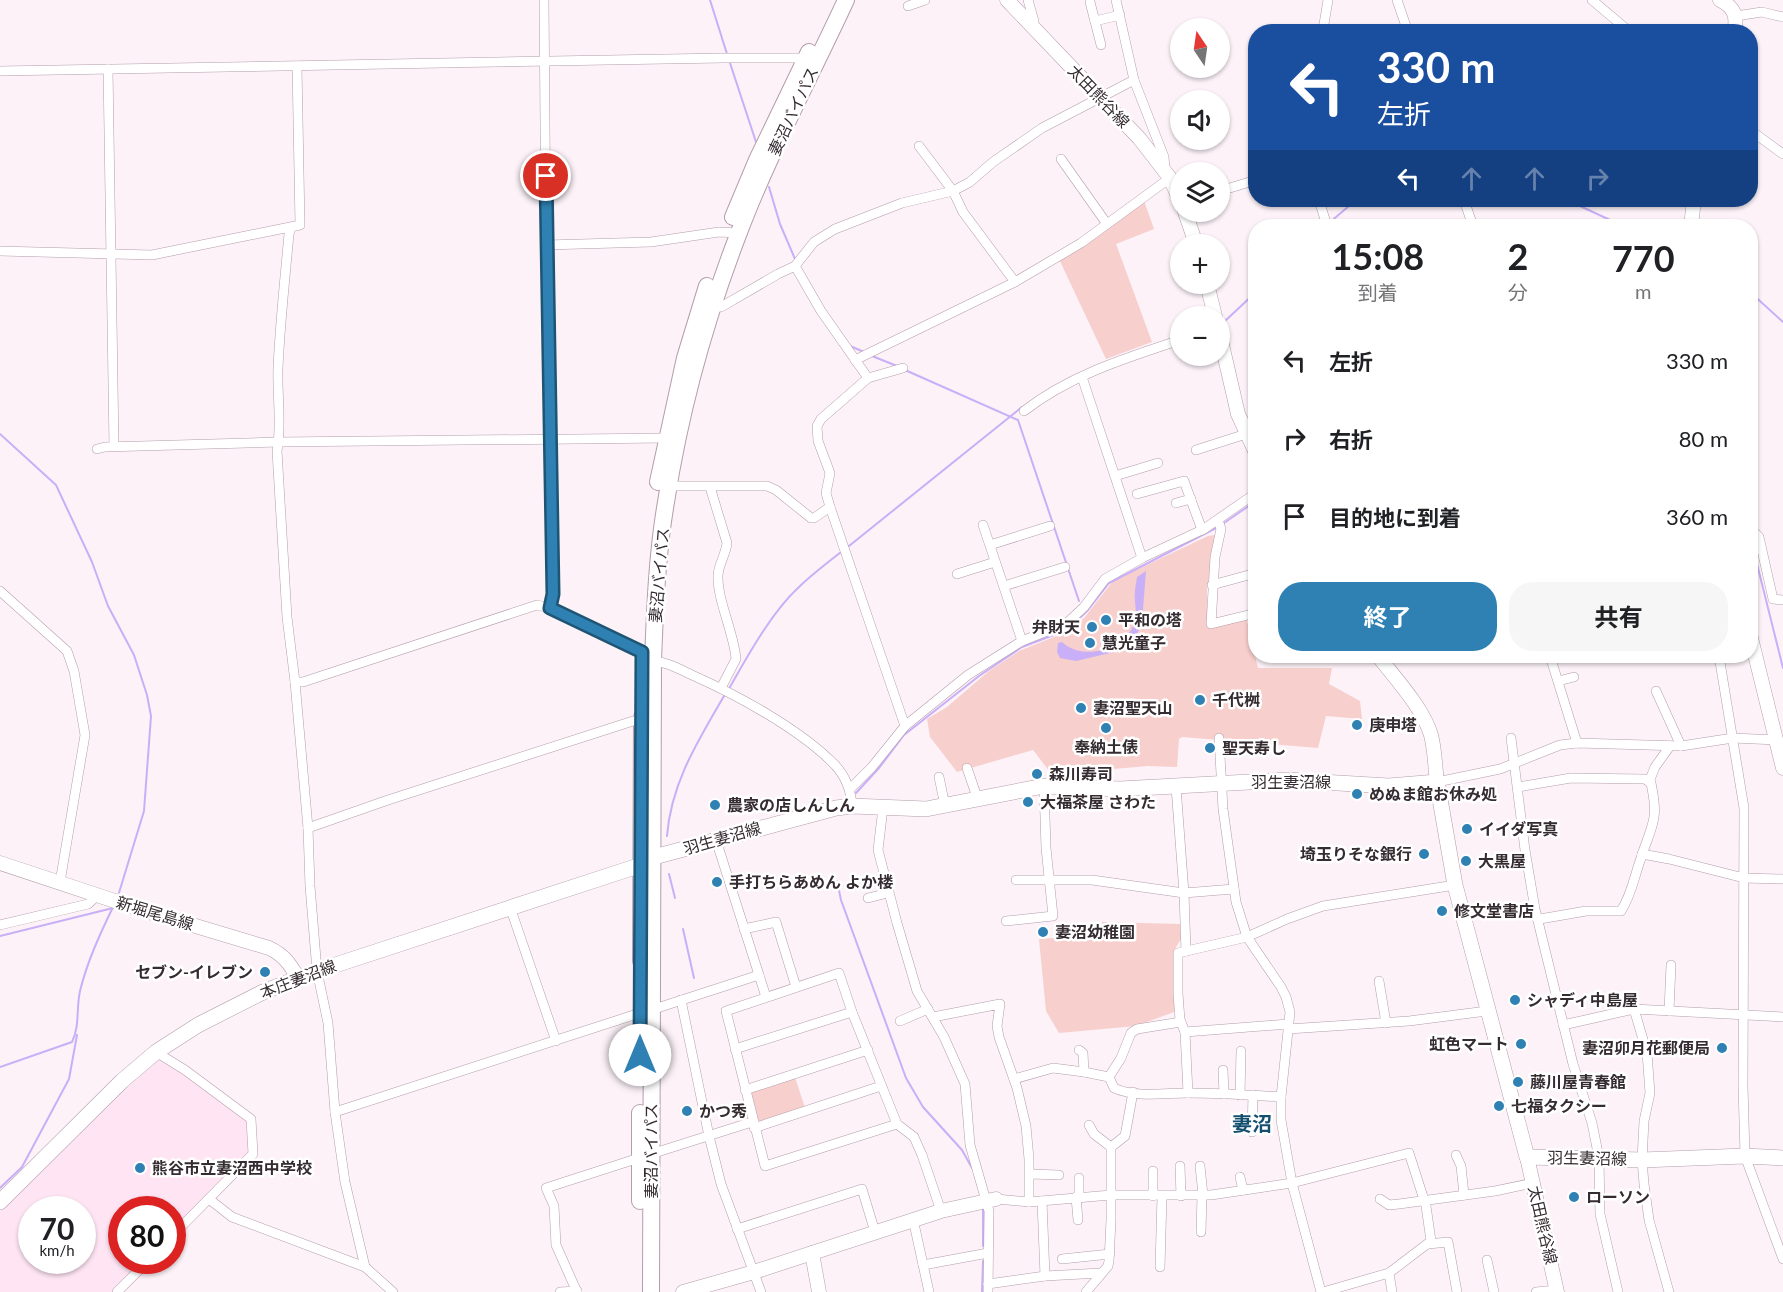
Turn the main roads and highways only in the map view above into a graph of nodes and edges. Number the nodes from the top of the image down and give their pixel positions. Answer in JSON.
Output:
{"nodes":[{"id":1,"x":834,"y":0,"type":"edge"},
{"id":2,"x":846,"y":0,"type":"edge"},
{"id":3,"x":1006,"y":0,"type":"edge"},
{"id":4,"x":1719,"y":0,"type":"edge"},
{"id":5,"x":1735,"y":24,"type":"edge"},
{"id":6,"x":811,"y":61,"type":"junction"},
{"id":7,"x":1170,"y":179,"type":"edge"},
{"id":8,"x":733,"y":232,"type":"junction"},
{"id":9,"x":1227,"y":366,"type":"edge"},
{"id":10,"x":1248,"y":438,"type":"edge"},
{"id":11,"x":648,"y":656,"type":"junction"},
{"id":12,"x":1758,"y":662,"type":"edge"},
{"id":13,"x":1389,"y":663,"type":"edge"},
{"id":14,"x":1780,"y":740,"type":"edge"},
{"id":15,"x":1783,"y":768,"type":"edge"},
{"id":16,"x":1437,"y":782,"type":"junction"},
{"id":17,"x":648,"y":861,"type":"junction"},
{"id":18,"x":0,"y":863,"type":"edge"},
{"id":19,"x":298,"y":978,"type":"junction"},
{"id":20,"x":645,"y":1156,"type":"junction"},
{"id":21,"x":1527,"y":1157,"type":"junction"},
{"id":22,"x":1783,"y":1158,"type":"edge"},
{"id":23,"x":991,"y":1200,"type":"road end"},
{"id":24,"x":0,"y":1202,"type":"edge"},
{"id":25,"x":812,"y":1253,"type":"junction"},
{"id":26,"x":1557,"y":1291,"type":"edge"},
{"id":27,"x":640,"y":1292,"type":"edge"},
{"id":28,"x":651,"y":1292,"type":"edge"},
{"id":29,"x":683,"y":1292,"type":"edge"},
{"id":30,"x":819,"y":1292,"type":"edge"}],
"edges":[{"from":1,"to":6,"type":"highway","name":"妻沼バイパス"},
{"from":2,"to":6,"type":"highway","name":"妻沼バイパス"},
{"from":3,"to":7,"type":"main road","name":"太田熊谷線"},
{"from":4,"to":5,"type":"main road"},
{"from":6,"to":8,"type":"highway","name":"妻沼バイパス"},
{"from":8,"to":11,"type":"highway","name":"妻沼バイパス"},
{"from":8,"to":11,"type":"highway","name":"妻沼バイパス"},
{"from":9,"to":10,"type":"main road"},
{"from":11,"to":17,"type":"highway","name":"妻沼バイパス"},
{"from":11,"to":17,"type":"highway","name":"妻沼バイパス"},
{"from":12,"to":14,"type":"main road"},
{"from":13,"to":16,"type":"main road"},
{"from":14,"to":15,"type":"main road"},
{"from":16,"to":17,"type":"main road","name":"羽生妻沼線"},
{"from":16,"to":21,"type":"main road","name":"羽生妻沼線"},
{"from":17,"to":19,"type":"main road","name":"本庄妻沼線"},
{"from":17,"to":20,"type":"highway","name":"妻沼バイパス"},
{"from":18,"to":19,"type":"main road","name":"新堀尾島線"},
{"from":19,"to":24,"type":"main road","name":"本庄妻沼線"},
{"from":20,"to":27,"type":"highway","name":"妻沼バイパス"},
{"from":20,"to":28,"type":"highway","name":"妻沼バイパス"},
{"from":21,"to":22,"type":"main road","name":"羽生妻沼線"},
{"from":21,"to":26,"type":"main road","name":"太田熊谷線"},
{"from":23,"to":25,"type":"main road"},
{"from":25,"to":29,"type":"main road"},
{"from":25,"to":30,"type":"main road"}]}
